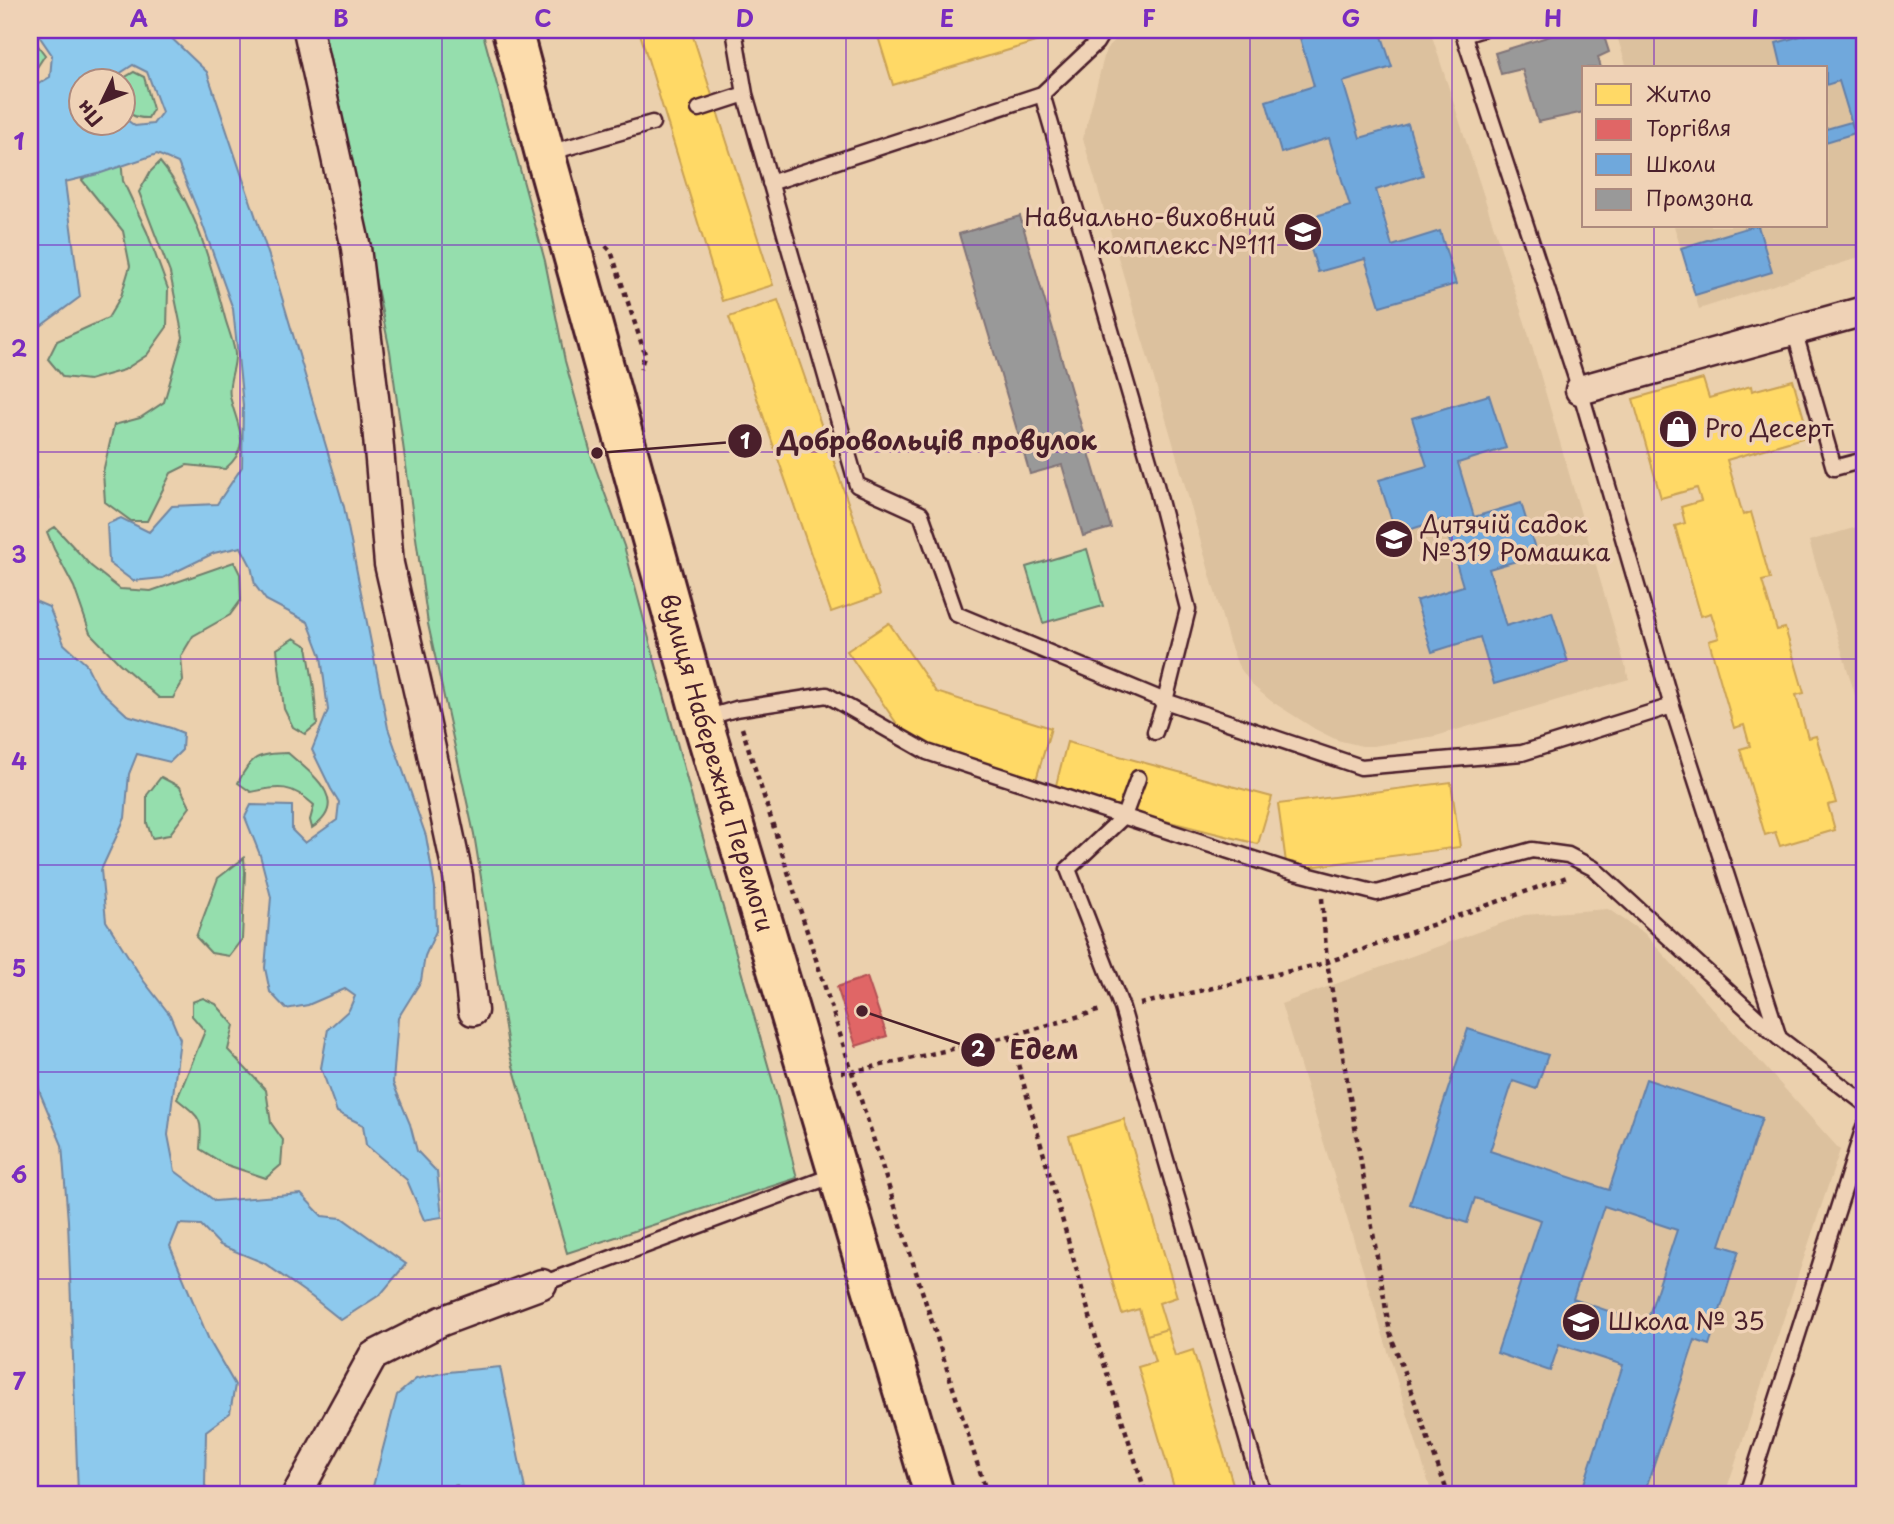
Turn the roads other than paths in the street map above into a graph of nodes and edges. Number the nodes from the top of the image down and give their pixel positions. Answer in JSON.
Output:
{"nodes":[{"id":1,"x":308,"y":30,"type":"edge"},
{"id":2,"x":512,"y":30,"type":"edge"},
{"id":3,"x":734,"y":30,"type":"edge"},
{"id":4,"x":1104,"y":30,"type":"edge"},
{"id":5,"x":1480,"y":30,"type":"edge"},
{"id":6,"x":1463,"y":32,"type":"edge"},
{"id":7,"x":745,"y":94,"type":"junction"},
{"id":8,"x":1042,"y":94,"type":"junction"},
{"id":9,"x":699,"y":109,"type":"dead end"},
{"id":10,"x":652,"y":123,"type":"dead end"},
{"id":11,"x":545,"y":154,"type":"junction"},
{"id":12,"x":770,"y":183,"type":"junction"},
{"id":13,"x":1864,"y":311,"type":"edge"},
{"id":14,"x":1804,"y":327,"type":"junction"},
{"id":15,"x":1580,"y":390,"type":"junction"},
{"id":16,"x":1864,"y":460,"type":"edge"},
{"id":17,"x":1165,"y":701,"type":"junction"},
{"id":18,"x":1672,"y":706,"type":"junction"},
{"id":19,"x":702,"y":719,"type":"junction"},
{"id":20,"x":1155,"y":732,"type":"dead end"},
{"id":21,"x":1138,"y":778,"type":"dead end"},
{"id":22,"x":1124,"y":816,"type":"junction"},
{"id":23,"x":473,"y":1011,"type":"dead end"},
{"id":24,"x":1779,"y":1038,"type":"junction"},
{"id":25,"x":1864,"y":1103,"type":"edge"},
{"id":26,"x":1864,"y":1127,"type":"edge"},
{"id":27,"x":838,"y":1174,"type":"junction"},
{"id":28,"x":542,"y":1284,"type":"joint"},
{"id":29,"x":297,"y":1494,"type":"edge"},
{"id":30,"x":934,"y":1494,"type":"edge"},
{"id":31,"x":1263,"y":1494,"type":"edge"},
{"id":32,"x":1747,"y":1494,"type":"edge"}],
"edges":[{"from":1,"to":23,"type":"street"},
{"from":2,"to":11,"type":"main road","name":"вулиця Набережна Перемоги"},
{"from":3,"to":7,"type":"lane"},
{"from":4,"to":8,"type":"lane"},
{"from":5,"to":6,"type":"lane"},
{"from":6,"to":15,"type":"lane"},
{"from":7,"to":9,"type":"lane"},
{"from":7,"to":12,"type":"lane"},
{"from":8,"to":12,"type":"lane"},
{"from":8,"to":17,"type":"lane"},
{"from":10,"to":11,"type":"lane"},
{"from":11,"to":19,"type":"main road","name":"вулиця Набережна Перемоги"},
{"from":12,"to":17,"type":"lane"},
{"from":13,"to":14,"type":"street"},
{"from":14,"to":15,"type":"street"},
{"from":14,"to":16,"type":"lane"},
{"from":15,"to":18,"type":"lane"},
{"from":17,"to":18,"type":"lane"},
{"from":17,"to":20,"type":"lane"},
{"from":18,"to":24,"type":"lane"},
{"from":19,"to":22,"type":"lane"},
{"from":19,"to":27,"type":"main road","name":"вулиця Набережна Перемоги"},
{"from":21,"to":22,"type":"lane"},
{"from":22,"to":24,"type":"lane"},
{"from":22,"to":31,"type":"lane"},
{"from":24,"to":25,"type":"lane"},
{"from":26,"to":32,"type":"lane"},
{"from":27,"to":28,"type":"lane"},
{"from":27,"to":30,"type":"main road","name":"вулиця Набережна Перемоги"},
{"from":28,"to":29,"type":"street"}]}
